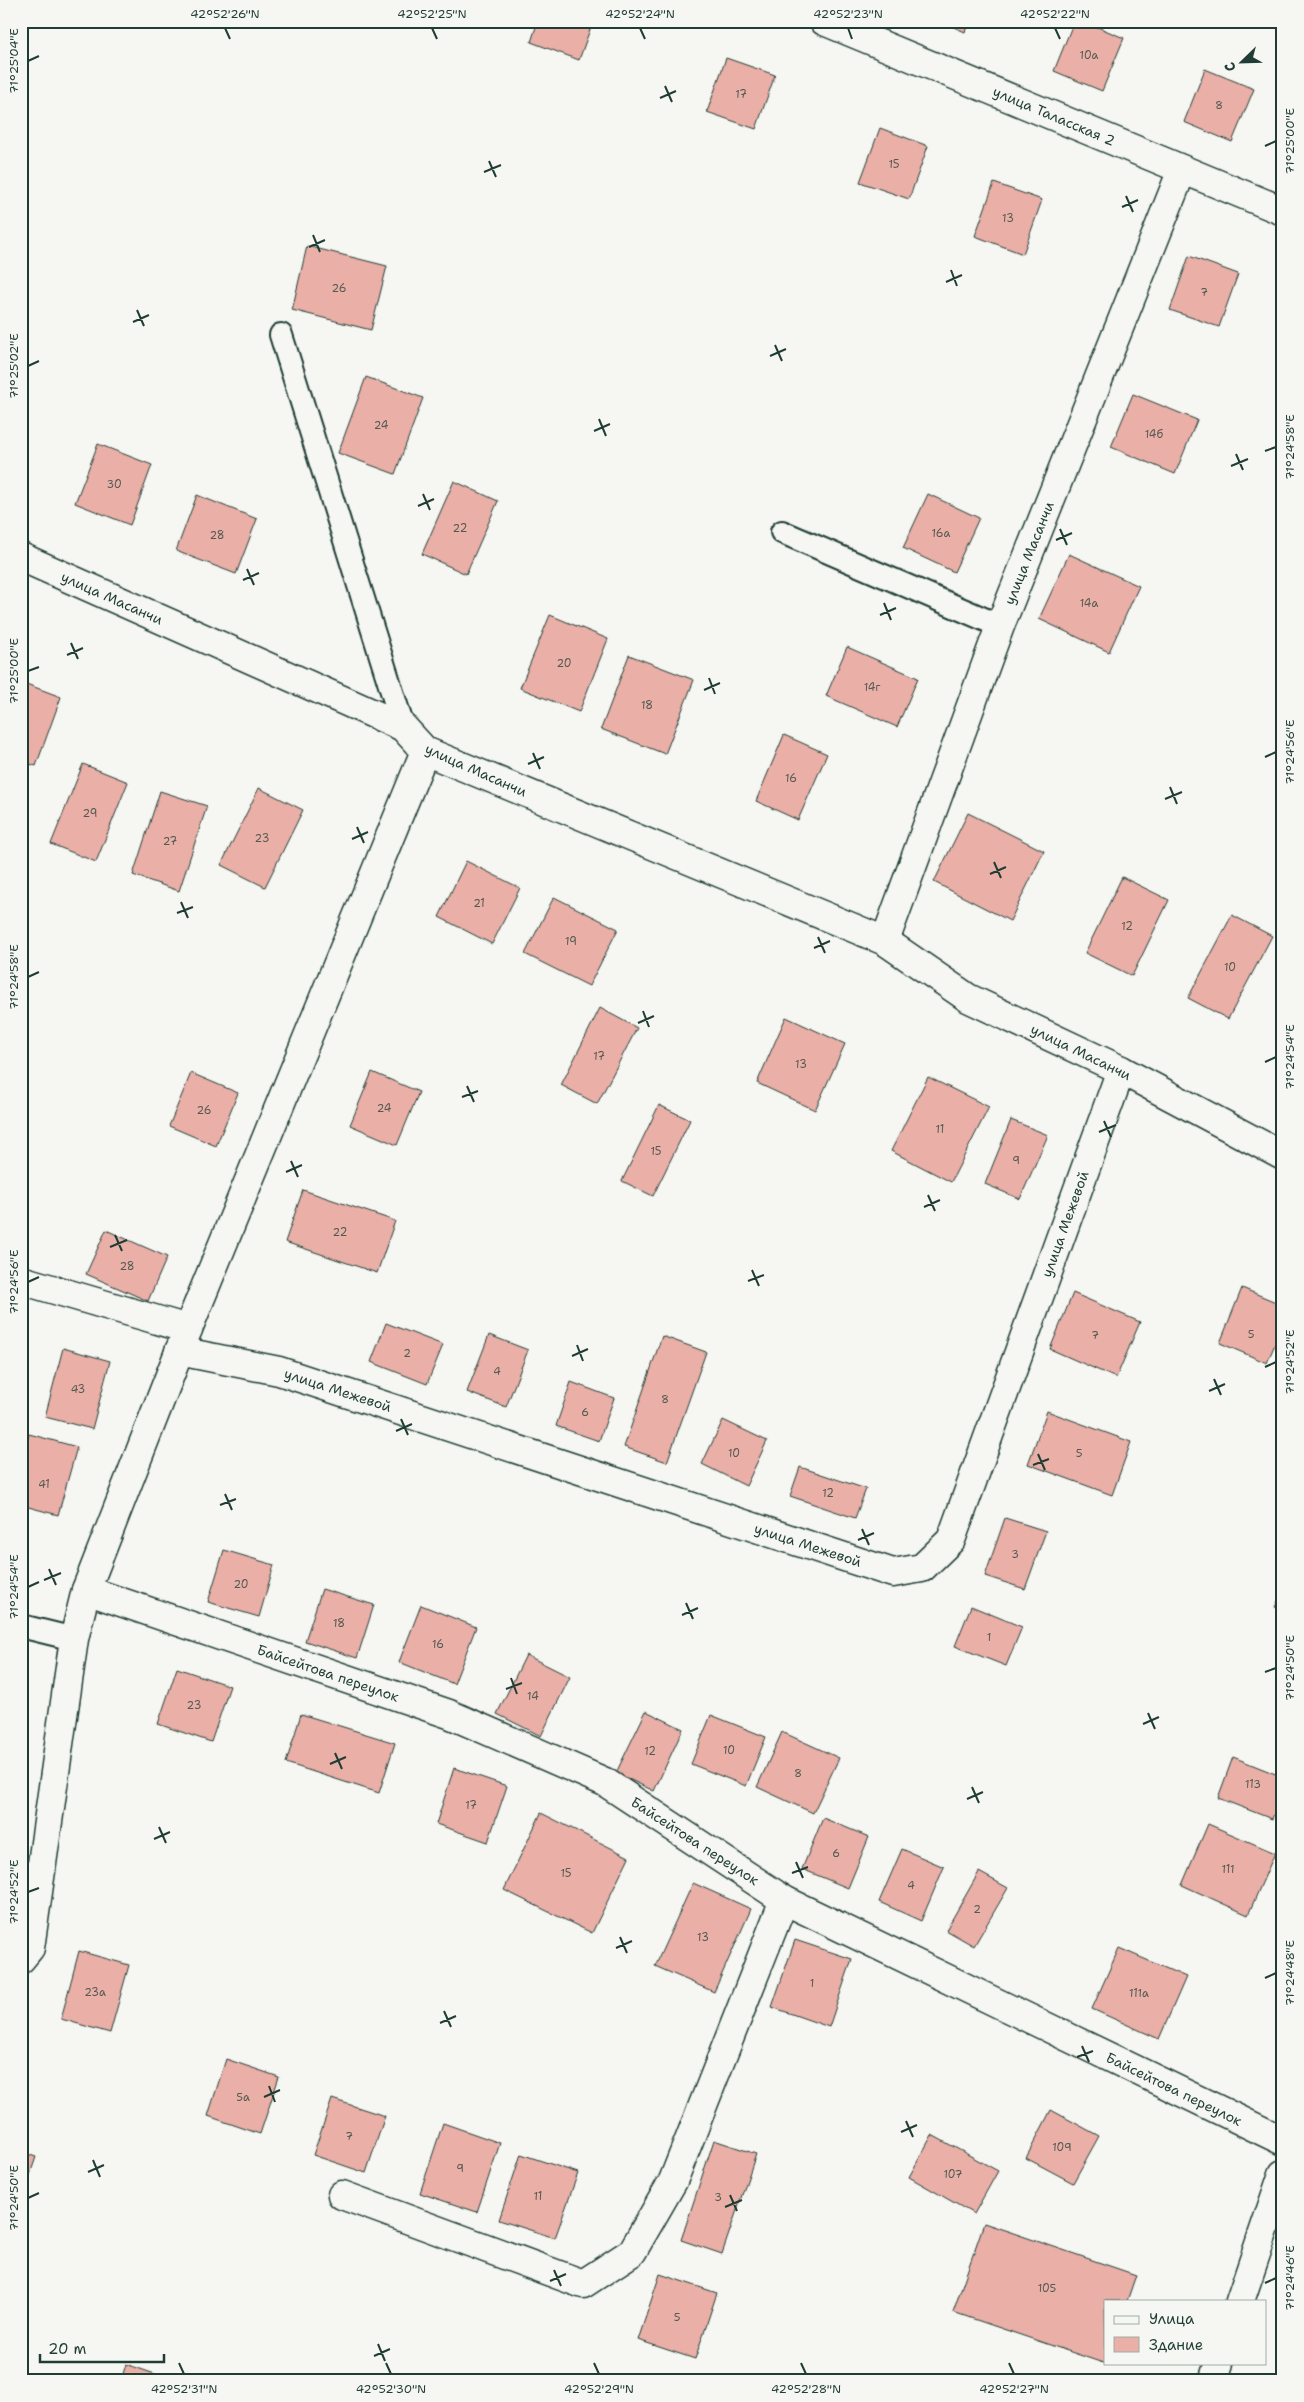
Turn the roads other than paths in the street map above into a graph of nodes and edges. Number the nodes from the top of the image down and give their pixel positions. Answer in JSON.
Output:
{"nodes":[{"id":1,"x":824,"y":21,"type":"edge"},
{"id":2,"x":1182,"y":170,"type":"junction"},
{"id":3,"x":1283,"y":211,"type":"edge"},
{"id":4,"x":281,"y":335,"type":"dead end"},
{"id":5,"x":782,"y":532,"type":"dead end"},
{"id":6,"x":21,"y":558,"type":"edge"},
{"id":7,"x":1000,"y":626,"type":"junction"},
{"id":8,"x":402,"y":728,"type":"junction"},
{"id":9,"x":425,"y":751,"type":"junction"},
{"id":10,"x":885,"y":941,"type":"junction"},
{"id":11,"x":1121,"y":1070,"type":"junction"},
{"id":12,"x":1283,"y":1156,"type":"edge"},
{"id":13,"x":21,"y":1280,"type":"edge"},
{"id":14,"x":184,"y":1340,"type":"junction"},
{"id":15,"x":86,"y":1590,"type":"junction"},
{"id":16,"x":21,"y":1626,"type":"edge"},
{"id":17,"x":74,"y":1638,"type":"junction"},
{"id":18,"x":784,"y":1900,"type":"junction"},
{"id":19,"x":21,"y":1959,"type":"edge"},
{"id":20,"x":1283,"y":2141,"type":"edge"},
{"id":21,"x":1283,"y":2174,"type":"edge"},
{"id":22,"x":342,"y":2195,"type":"dead end"},
{"id":23,"x":1240,"y":2300,"type":"edge"},
{"id":24,"x":1219,"y":2364,"type":"edge"},
{"id":25,"x":1214,"y":2381,"type":"edge"}],
"edges":[{"from":1,"to":2,"type":"street","name":"улица Таласская 2"},
{"from":2,"to":3,"type":"street","name":"улица Таласская 2"},
{"from":2,"to":7,"type":"street","name":"улица Масанчи"},
{"from":4,"to":8,"type":"lane"},
{"from":5,"to":7,"type":"lane"},
{"from":6,"to":8,"type":"street","name":"улица Масанчи"},
{"from":7,"to":10,"type":"street","name":"улица Масанчи"},
{"from":8,"to":9,"type":"street","name":"улица Масанчи"},
{"from":9,"to":10,"type":"street","name":"улица Масанчи"},
{"from":9,"to":14,"type":"street"},
{"from":10,"to":11,"type":"street","name":"улица Масанчи"},
{"from":11,"to":12,"type":"street","name":"улица Масанчи"},
{"from":11,"to":14,"type":"street","name":"улица Межевой"},
{"from":13,"to":14,"type":"street"},
{"from":14,"to":15,"type":"street"},
{"from":15,"to":17,"type":"street"},
{"from":15,"to":18,"type":"street","name":"Байсейтова переулок"},
{"from":16,"to":17,"type":"lane"},
{"from":17,"to":19,"type":"street"},
{"from":18,"to":20,"type":"street","name":"Байсейтова переулок"},
{"from":18,"to":22,"type":"street"},
{"from":21,"to":23,"type":"street"},
{"from":24,"to":25,"type":"street"}]}
